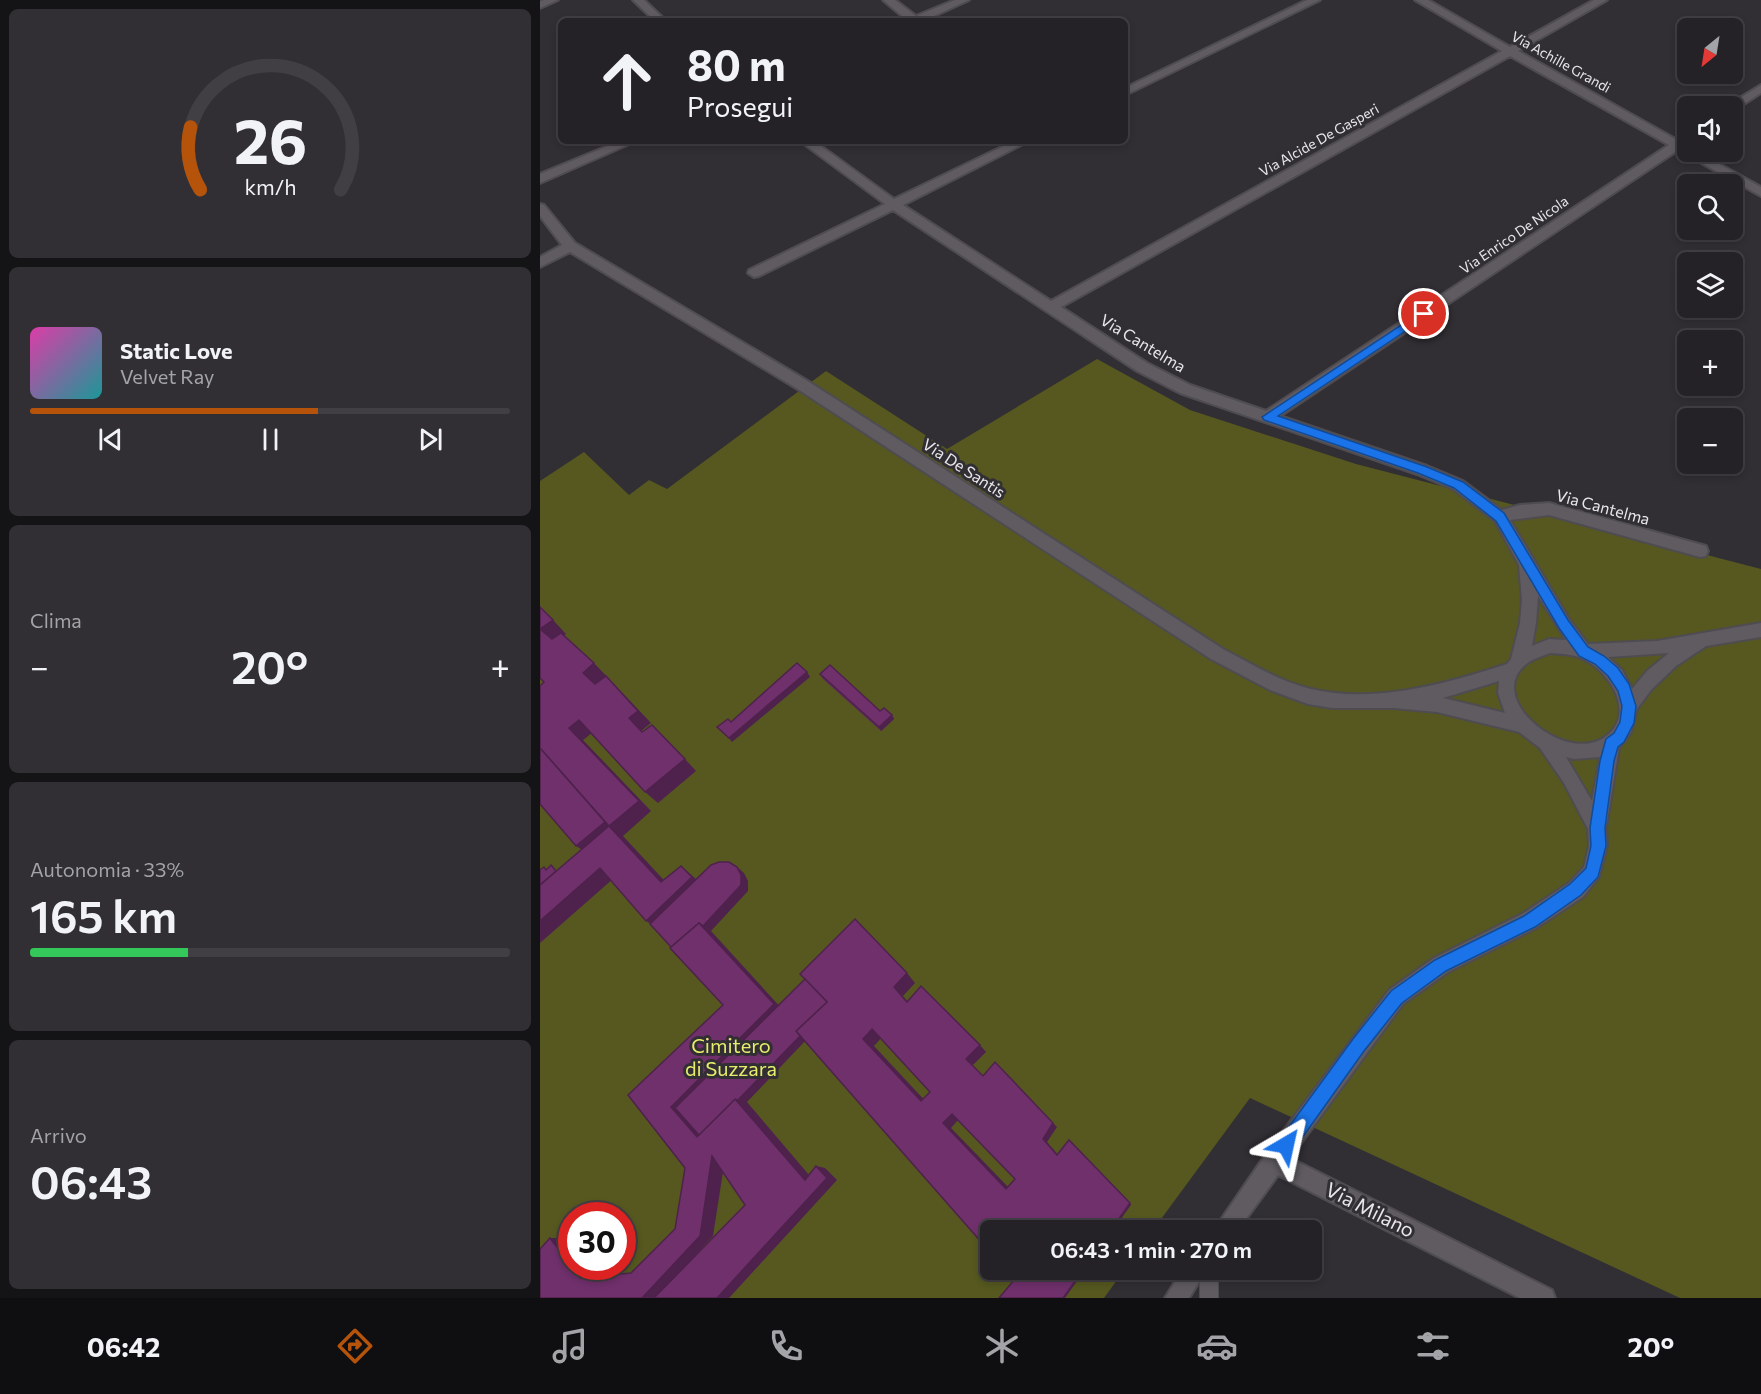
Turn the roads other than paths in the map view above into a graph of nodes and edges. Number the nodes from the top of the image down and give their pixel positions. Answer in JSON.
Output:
{"nodes":[{"id":1,"x":553,"y":0,"type":"edge"},
{"id":2,"x":638,"y":0,"type":"edge"},
{"id":3,"x":888,"y":0,"type":"edge"},
{"id":4,"x":964,"y":0,"type":"edge"},
{"id":5,"x":1315,"y":0,"type":"edge"},
{"id":6,"x":1420,"y":0,"type":"edge"},
{"id":7,"x":1602,"y":0,"type":"edge"},
{"id":8,"x":540,"y":5,"type":"edge"},
{"id":9,"x":658,"y":18,"type":"edge"},
{"id":10,"x":911,"y":18,"type":"edge"},
{"id":11,"x":922,"y":18,"type":"edge"},
{"id":12,"x":1511,"y":51,"type":"junction"},
{"id":13,"x":1761,"y":88,"type":"edge"},
{"id":14,"x":1128,"y":91,"type":"edge"},
{"id":15,"x":1743,"y":100,"type":"edge"},
{"id":16,"x":1677,"y":142,"type":"edge"},
{"id":17,"x":623,"y":144,"type":"edge"},
{"id":18,"x":810,"y":144,"type":"edge"},
{"id":19,"x":1017,"y":144,"type":"edge"},
{"id":20,"x":1677,"y":151,"type":"edge"},
{"id":21,"x":1711,"y":162,"type":"edge"},
{"id":22,"x":540,"y":179,"type":"edge"},
{"id":23,"x":1761,"y":192,"type":"edge"},
{"id":24,"x":893,"y":204,"type":"junction"},
{"id":25,"x":540,"y":208,"type":"edge"},
{"id":26,"x":570,"y":246,"type":"junction"},
{"id":27,"x":540,"y":263,"type":"edge"},
{"id":28,"x":754,"y":273,"type":"dead end"},
{"id":29,"x":1051,"y":307,"type":"junction"},
{"id":30,"x":1268,"y":417,"type":"junction"},
{"id":31,"x":1500,"y":517,"type":"junction"},
{"id":32,"x":1700,"y":551,"type":"dead end"},
{"id":33,"x":1527,"y":564,"type":"junction"},
{"id":34,"x":1761,"y":630,"type":"edge"},
{"id":35,"x":1702,"y":640,"type":"junction"},
{"id":36,"x":1584,"y":651,"type":"junction"},
{"id":37,"x":1514,"y":664,"type":"junction"},
{"id":38,"x":1394,"y":700,"type":"junction"},
{"id":39,"x":1629,"y":706,"type":"junction"},
{"id":40,"x":1521,"y":725,"type":"junction"},
{"id":41,"x":1611,"y":743,"type":"junction"},
{"id":42,"x":1547,"y":745,"type":"junction"},
{"id":43,"x":1597,"y":828,"type":"junction"},
{"id":44,"x":1274,"y":1162,"type":"junction"},
{"id":45,"x":1232,"y":1220,"type":"edge"},
{"id":46,"x":1189,"y":1280,"type":"edge"},
{"id":47,"x":1209,"y":1280,"type":"edge"},
{"id":48,"x":1176,"y":1298,"type":"edge"},
{"id":49,"x":1209,"y":1298,"type":"edge"},
{"id":50,"x":1544,"y":1298,"type":"edge"}],
"edges":[{"from":1,"to":8,"type":"street"},
{"from":2,"to":9,"type":"street"},
{"from":3,"to":10,"type":"street"},
{"from":4,"to":11,"type":"street"},
{"from":5,"to":14,"type":"street"},
{"from":6,"to":12,"type":"street","name":"Via Achille Grandi"},
{"from":7,"to":12,"type":"street","name":"Via Alcide De Gasperi"},
{"from":12,"to":16,"type":"street","name":"Via Achille Grandi"},
{"from":12,"to":29,"type":"street","name":"Via Alcide De Gasperi"},
{"from":13,"to":15,"type":"street"},
{"from":17,"to":22,"type":"street"},
{"from":18,"to":24,"type":"street","name":"Via Cantelma"},
{"from":19,"to":24,"type":"street"},
{"from":20,"to":30,"type":"street","name":"Via Enrico De Nicola"},
{"from":21,"to":23,"type":"street","name":"Via Achille Grandi"},
{"from":24,"to":28,"type":"street"},
{"from":24,"to":29,"type":"street","name":"Via Cantelma"},
{"from":25,"to":26,"type":"street","name":"Via De Santis"},
{"from":26,"to":27,"type":"street"},
{"from":26,"to":38,"type":"street","name":"Via De Santis"},
{"from":29,"to":30,"type":"street","name":"Via Cantelma"},
{"from":30,"to":31,"type":"street","name":"Via Cantelma"},
{"from":31,"to":32,"type":"street","name":"Via Cantelma"},
{"from":31,"to":33,"type":"street"},
{"from":33,"to":36,"type":"street"},
{"from":33,"to":37,"type":"street"},
{"from":34,"to":35,"type":"street"},
{"from":35,"to":36,"type":"street"},
{"from":35,"to":39,"type":"street"},
{"from":36,"to":37,"type":"street"},
{"from":36,"to":39,"type":"street"},
{"from":37,"to":38,"type":"street"},
{"from":37,"to":40,"type":"street"},
{"from":38,"to":40,"type":"street"},
{"from":39,"to":41,"type":"street"},
{"from":40,"to":42,"type":"street"},
{"from":41,"to":42,"type":"street"},
{"from":41,"to":43,"type":"street"},
{"from":42,"to":43,"type":"street"},
{"from":43,"to":44,"type":"street"},
{"from":44,"to":45,"type":"street"},
{"from":44,"to":50,"type":"street","name":"Via Milano"},
{"from":46,"to":48,"type":"street"},
{"from":47,"to":49,"type":"lane"}]}
